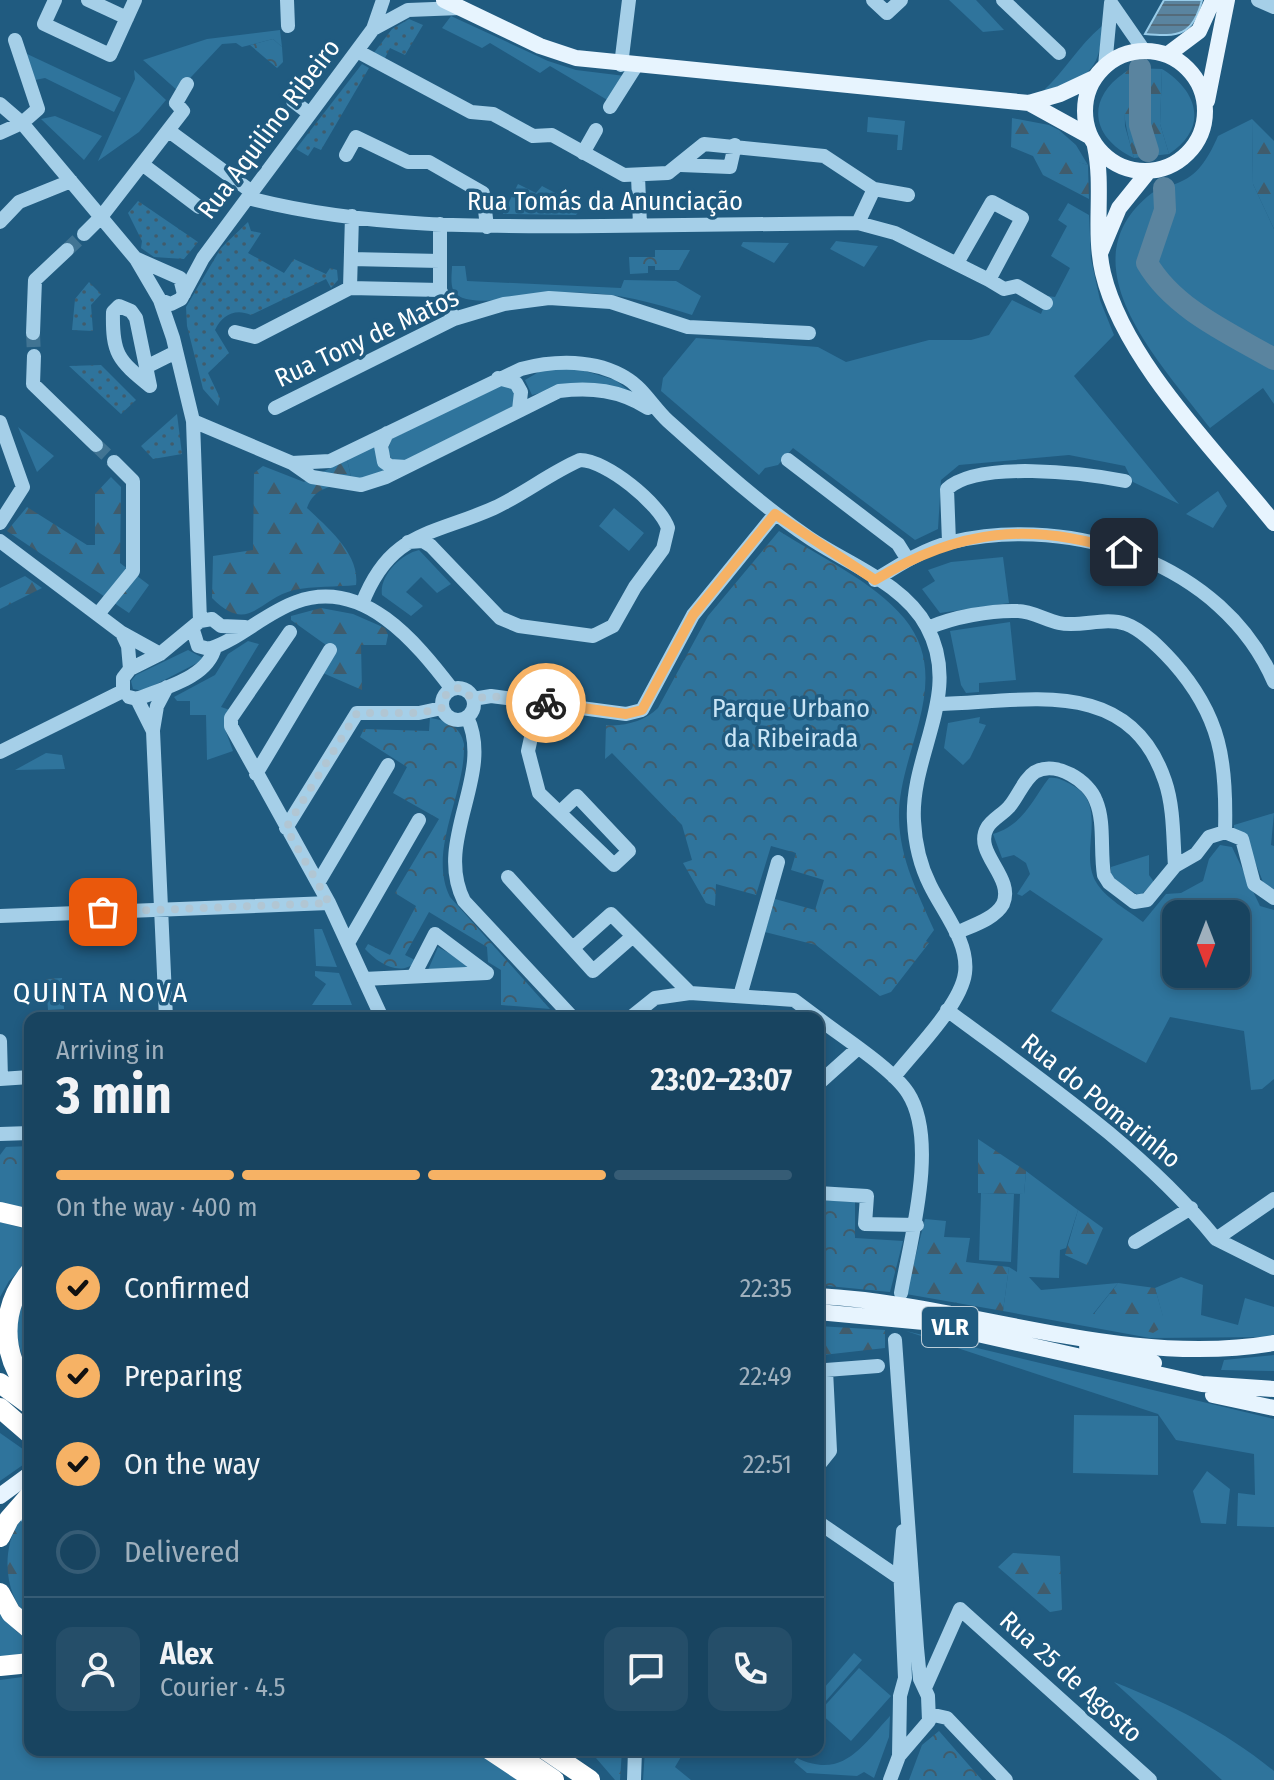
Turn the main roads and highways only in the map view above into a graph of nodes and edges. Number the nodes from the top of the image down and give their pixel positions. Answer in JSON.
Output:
{"nodes":[{"id":1,"x":444,"y":0,"type":"edge"},
{"id":2,"x":1213,"y":0,"type":"edge"},
{"id":3,"x":1227,"y":0,"type":"edge"},
{"id":4,"x":1167,"y":55,"type":"junction"},
{"id":5,"x":1100,"y":72,"type":"junction"},
{"id":6,"x":1029,"y":103,"type":"junction"},
{"id":7,"x":1205,"y":111,"type":"junction"},
{"id":8,"x":1092,"y":141,"type":"junction"},
{"id":9,"x":1148,"y":172,"type":"junction"},
{"id":10,"x":1100,"y":253,"type":"junction"},
{"id":11,"x":1274,"y":523,"type":"edge"},
{"id":12,"x":0,"y":1212,"type":"edge"},
{"id":13,"x":24,"y":1218,"type":"edge"},
{"id":14,"x":24,"y":1280,"type":"edge"},
{"id":15,"x":824,"y":1297,"type":"edge"},
{"id":16,"x":946,"y":1311,"type":"junction"},
{"id":17,"x":824,"y":1313,"type":"edge"},
{"id":18,"x":1274,"y":1343,"type":"edge"},
{"id":19,"x":1080,"y":1358,"type":"junction"},
{"id":20,"x":1274,"y":1378,"type":"edge"},
{"id":21,"x":24,"y":1382,"type":"edge"},
{"id":22,"x":0,"y":1383,"type":"edge"},
{"id":23,"x":1274,"y":1389,"type":"edge"},
{"id":24,"x":24,"y":1401,"type":"edge"},
{"id":25,"x":0,"y":1408,"type":"edge"},
{"id":26,"x":1274,"y":1408,"type":"edge"},
{"id":27,"x":0,"y":1424,"type":"edge"},
{"id":28,"x":24,"y":1429,"type":"edge"},
{"id":29,"x":24,"y":1432,"type":"edge"},
{"id":30,"x":24,"y":1478,"type":"edge"},
{"id":31,"x":24,"y":1491,"type":"edge"},
{"id":32,"x":0,"y":1496,"type":"edge"},
{"id":33,"x":24,"y":1502,"type":"edge"},
{"id":34,"x":0,"y":1509,"type":"edge"},
{"id":35,"x":0,"y":1537,"type":"edge"},
{"id":36,"x":0,"y":1593,"type":"edge"},
{"id":37,"x":24,"y":1624,"type":"edge"},
{"id":38,"x":24,"y":1664,"type":"edge"},
{"id":39,"x":0,"y":1666,"type":"edge"},
{"id":40,"x":499,"y":1756,"type":"edge"},
{"id":41,"x":519,"y":1756,"type":"edge"},
{"id":42,"x":555,"y":1756,"type":"edge"},
{"id":43,"x":568,"y":1756,"type":"edge"},
{"id":44,"x":535,"y":1780,"type":"edge"},
{"id":45,"x":554,"y":1780,"type":"edge"},
{"id":46,"x":590,"y":1780,"type":"edge"},
{"id":47,"x":598,"y":1780,"type":"edge"}],
"edges":[{"from":1,"to":6,"type":"main road"},
{"from":2,"to":4,"type":"main road"},
{"from":3,"to":7,"type":"main road"},
{"from":4,"to":5,"type":"main road"},
{"from":4,"to":7,"type":"main road"},
{"from":5,"to":6,"type":"main road"},
{"from":5,"to":8,"type":"main road"},
{"from":6,"to":8,"type":"main road"},
{"from":7,"to":9,"type":"main road"},
{"from":8,"to":9,"type":"main road"},
{"from":8,"to":10,"type":"main road"},
{"from":9,"to":10,"type":"main road"},
{"from":10,"to":11,"type":"main road"},
{"from":12,"to":13,"type":"highway"},
{"from":14,"to":21,"type":"highway"},
{"from":15,"to":16,"type":"main road","number":"VLR"},
{"from":16,"to":18,"type":"main road"},
{"from":16,"to":20,"type":"main road"},
{"from":17,"to":19,"type":"main road","number":"VLR"},
{"from":19,"to":23,"type":"main road"},
{"from":19,"to":26,"type":"main road"},
{"from":22,"to":24,"type":"highway"},
{"from":25,"to":28,"type":"highway"},
{"from":27,"to":29,"type":"highway"},
{"from":30,"to":32,"type":"main road"},
{"from":31,"to":34,"type":"main road"},
{"from":33,"to":35,"type":"highway"},
{"from":36,"to":37,"type":"highway"},
{"from":38,"to":39,"type":"highway"},
{"from":40,"to":44,"type":"highway"},
{"from":41,"to":45,"type":"highway"},
{"from":42,"to":46,"type":"highway"},
{"from":43,"to":47,"type":"highway"}]}
